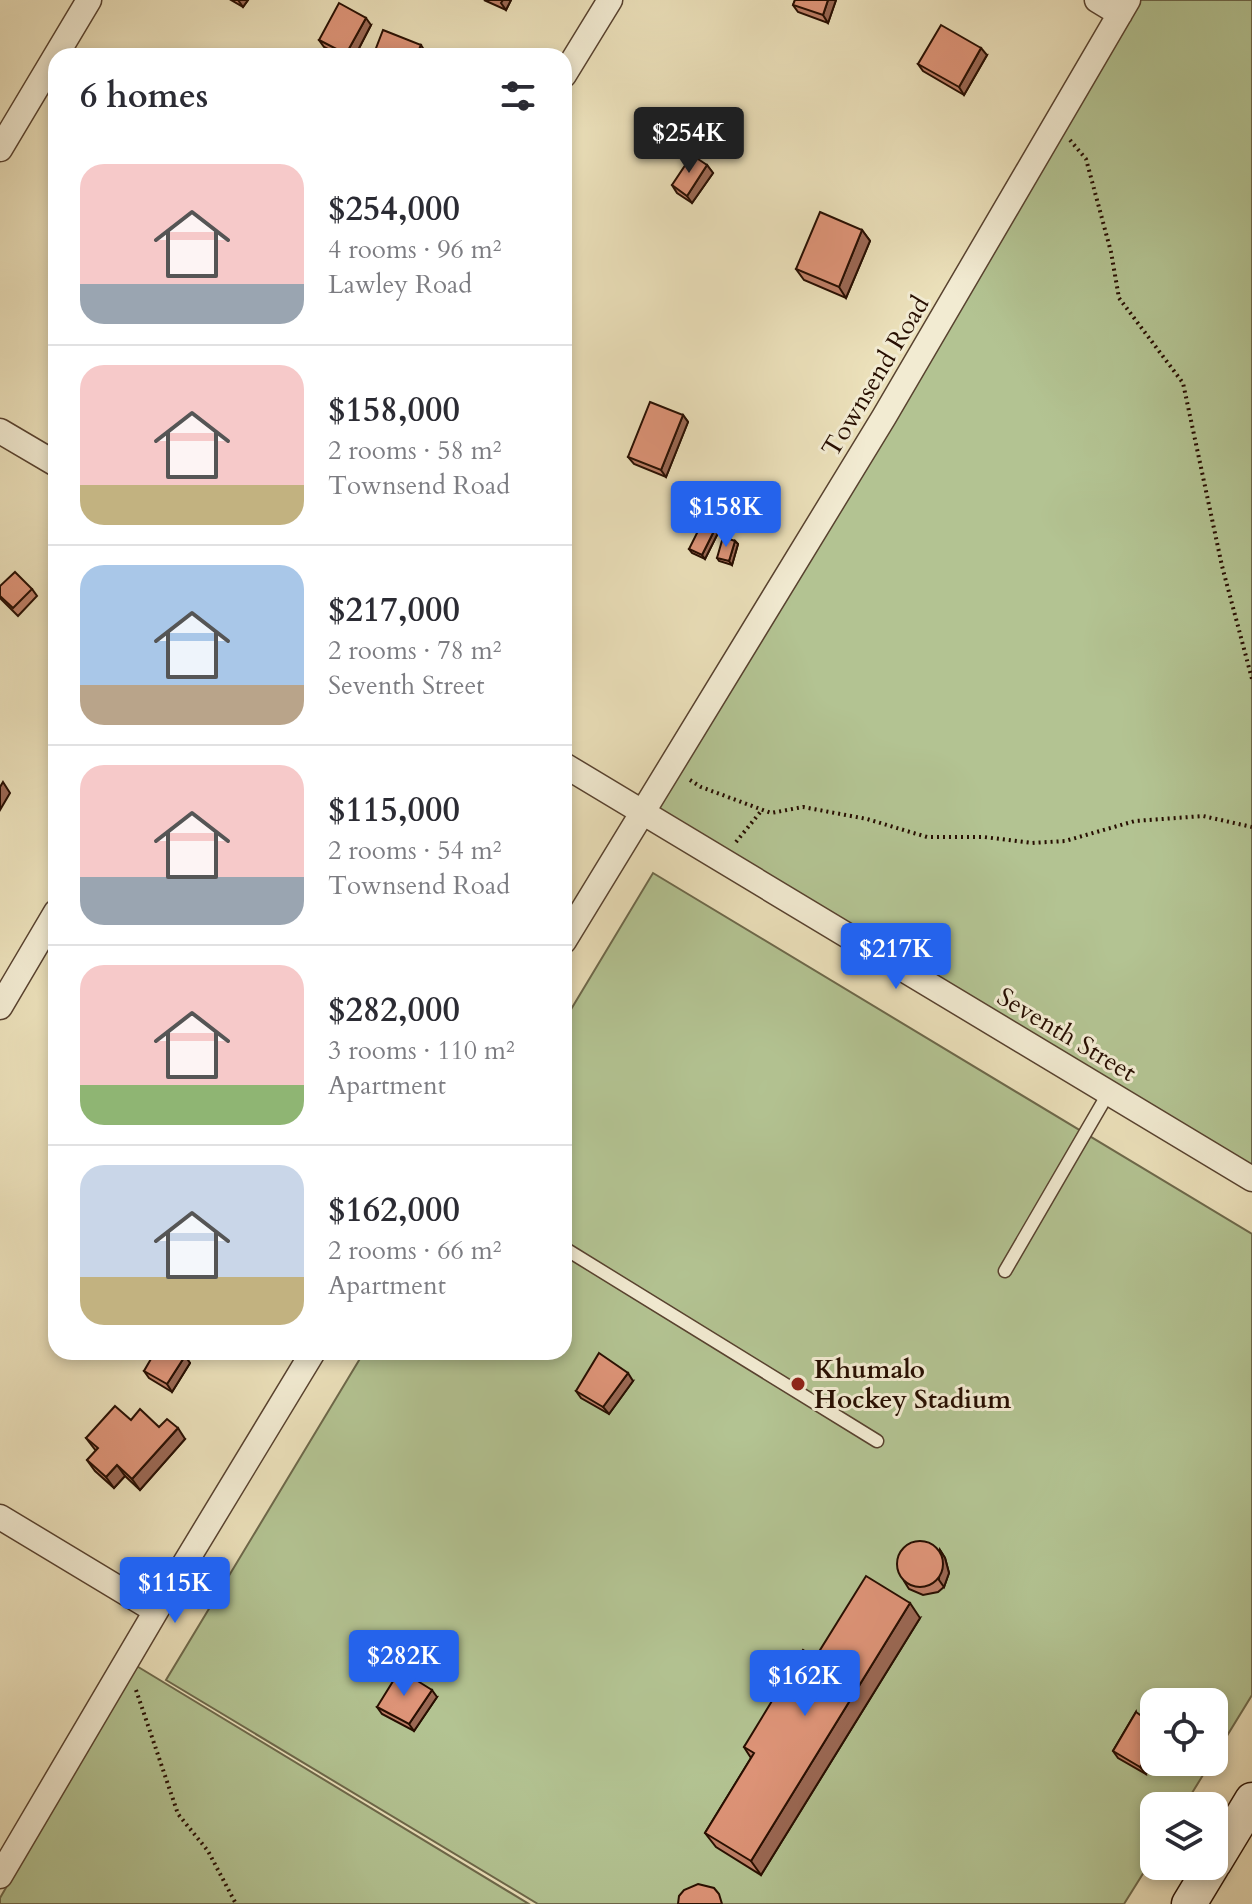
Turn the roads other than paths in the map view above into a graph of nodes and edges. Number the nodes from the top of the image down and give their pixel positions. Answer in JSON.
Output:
{"nodes":[{"id":1,"x":89,"y":0,"type":"edge"},
{"id":2,"x":610,"y":0,"type":"edge"},
{"id":3,"x":1097,"y":0,"type":"edge"},
{"id":4,"x":1124,"y":7,"type":"edge"},
{"id":5,"x":60,"y":48,"type":"edge"},
{"id":6,"x":572,"y":62,"type":"edge"},
{"id":7,"x":48,"y":69,"type":"edge"},
{"id":8,"x":0,"y":149,"type":"edge"},
{"id":9,"x":0,"y":431,"type":"edge"},
{"id":10,"x":48,"y":459,"type":"edge"},
{"id":11,"x":572,"y":770,"type":"edge"},
{"id":12,"x":643,"y":811,"type":"junction"},
{"id":13,"x":48,"y":926,"type":"edge"},
{"id":14,"x":572,"y":928,"type":"edge"},
{"id":15,"x":0,"y":1007,"type":"edge"},
{"id":16,"x":1109,"y":1092,"type":"junction"},
{"id":17,"x":1252,"y":1179,"type":"edge"},
{"id":18,"x":572,"y":1253,"type":"edge"},
{"id":19,"x":1005,"y":1271,"type":"dead end"},
{"id":20,"x":308,"y":1360,"type":"edge"},
{"id":21,"x":877,"y":1441,"type":"dead end"},
{"id":22,"x":0,"y":1517,"type":"edge"},
{"id":23,"x":156,"y":1611,"type":"junction"},
{"id":24,"x":1252,"y":1800,"type":"edge"},
{"id":25,"x":1228,"y":1839,"type":"edge"},
{"id":26,"x":0,"y":1876,"type":"edge"},
{"id":27,"x":1203,"y":1880,"type":"edge"},
{"id":28,"x":1189,"y":1904,"type":"edge"}],
"edges":[{"from":1,"to":5,"type":"street"},
{"from":2,"to":6,"type":"street"},
{"from":3,"to":4,"type":"street"},
{"from":4,"to":12,"type":"street","name":"Townsend Road"},
{"from":7,"to":8,"type":"street"},
{"from":9,"to":10,"type":"street"},
{"from":11,"to":12,"type":"street","name":"Seventh Street"},
{"from":12,"to":14,"type":"street","name":"Townsend Road"},
{"from":12,"to":16,"type":"street","name":"Seventh Street"},
{"from":13,"to":15,"type":"street"},
{"from":16,"to":17,"type":"street","name":"Seventh Street"},
{"from":16,"to":19,"type":"lane"},
{"from":18,"to":21,"type":"lane"},
{"from":20,"to":23,"type":"street"},
{"from":22,"to":23,"type":"street"},
{"from":23,"to":26,"type":"street"},
{"from":24,"to":25,"type":"main road"},
{"from":27,"to":28,"type":"main road"}]}
